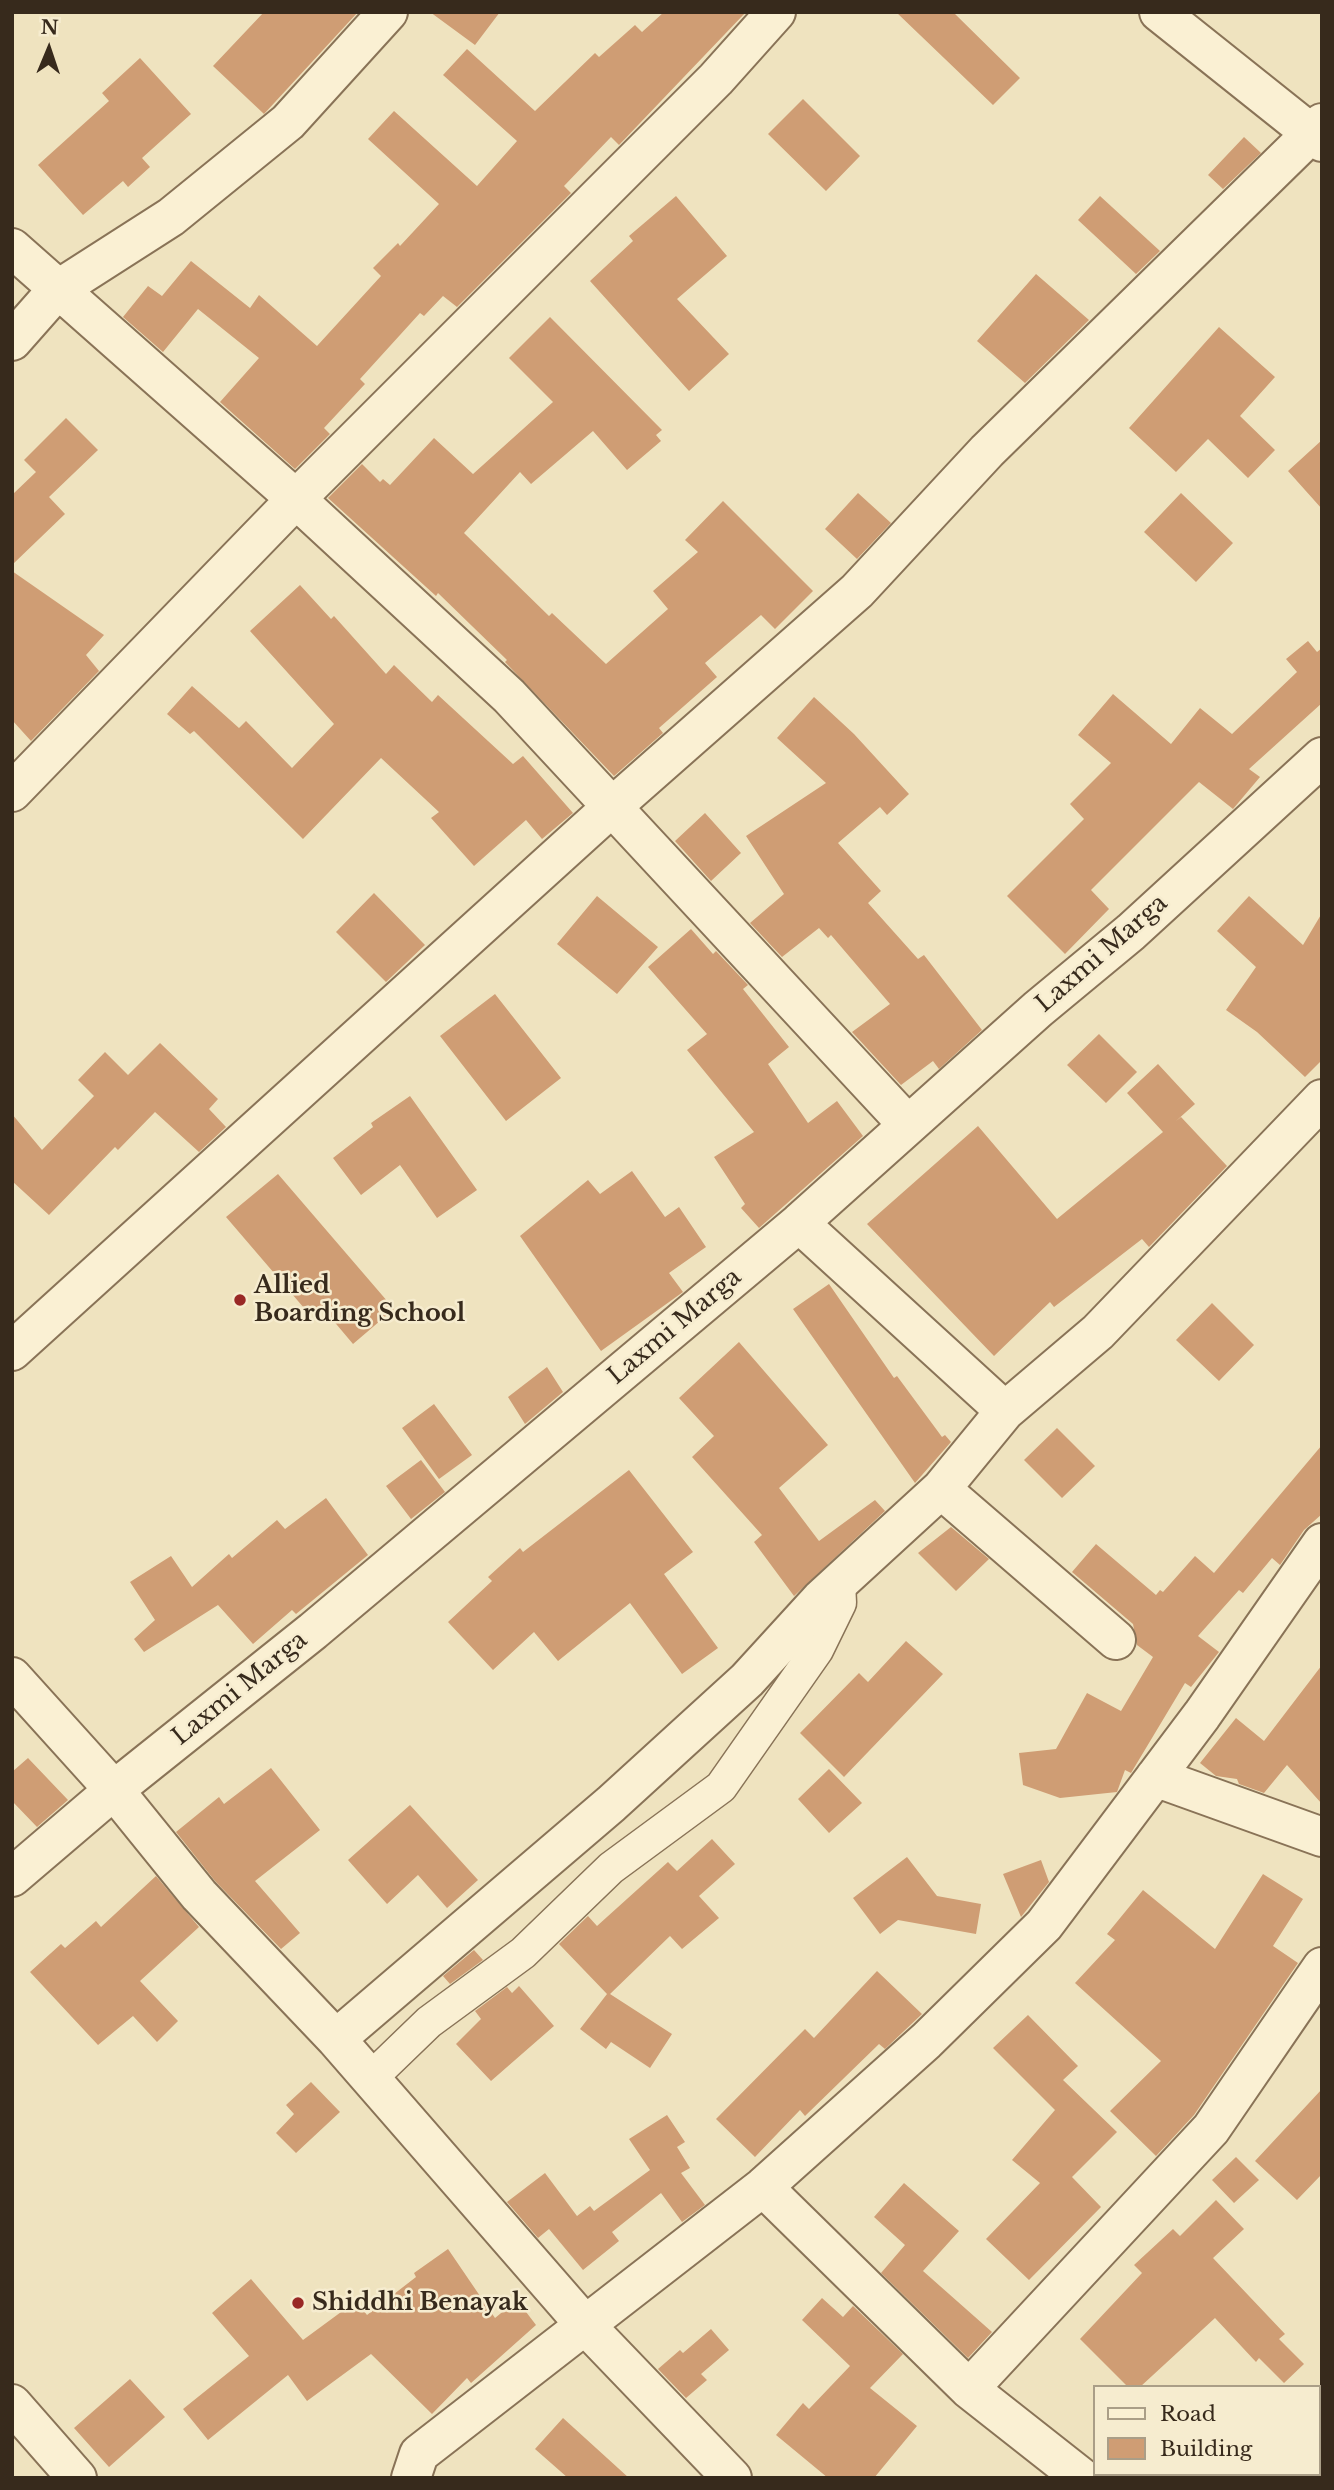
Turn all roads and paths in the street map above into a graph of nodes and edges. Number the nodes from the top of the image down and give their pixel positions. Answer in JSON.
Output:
{"nodes":[{"id":1,"x":388,"y":12,"type":"edge"},
{"id":2,"x":776,"y":12,"type":"edge"},
{"id":3,"x":1159,"y":12,"type":"edge"},
{"id":4,"x":1319,"y":133,"type":"edge"},
{"id":5,"x":12,"y":248,"type":"edge"},
{"id":6,"x":57,"y":290,"type":"junction"},
{"id":7,"x":12,"y":341,"type":"edge"},
{"id":8,"x":296,"y":499,"type":"junction"},
{"id":9,"x":1322,"y":757,"type":"edge"},
{"id":10,"x":12,"y":792,"type":"edge"},
{"id":11,"x":613,"y":806,"type":"junction"},
{"id":12,"x":1322,"y":1099,"type":"edge"},
{"id":13,"x":908,"y":1125,"type":"junction"},
{"id":14,"x":799,"y":1223,"type":"junction"},
{"id":15,"x":12,"y":1351,"type":"edge"},
{"id":16,"x":1005,"y":1411,"type":"junction"},
{"id":17,"x":941,"y":1489,"type":"junction"},
{"id":18,"x":1322,"y":1543,"type":"edge"},
{"id":19,"x":839,"y":1583,"type":"junction"},
{"id":20,"x":1116,"y":1640,"type":"dead end"},
{"id":21,"x":12,"y":1677,"type":"edge"},
{"id":22,"x":1155,"y":1777,"type":"junction"},
{"id":23,"x":114,"y":1790,"type":"junction"},
{"id":24,"x":1322,"y":1837,"type":"edge"},
{"id":25,"x":12,"y":1877,"type":"edge"},
{"id":26,"x":1322,"y":1967,"type":"edge"},
{"id":27,"x":337,"y":2039,"type":"junction"},
{"id":28,"x":371,"y":2078,"type":"junction"},
{"id":29,"x":762,"y":2187,"type":"junction"},
{"id":30,"x":586,"y":2326,"type":"junction"},
{"id":31,"x":969,"y":2389,"type":"junction"},
{"id":32,"x":12,"y":2404,"type":"edge"},
{"id":33,"x":77,"y":2478,"type":"edge"},
{"id":34,"x":411,"y":2478,"type":"edge"},
{"id":35,"x":732,"y":2478,"type":"edge"},
{"id":36,"x":1082,"y":2478,"type":"edge"}],
"edges":[{"from":1,"to":6,"type":"street"},
{"from":2,"to":8,"type":"street"},
{"from":3,"to":4,"type":"street"},
{"from":4,"to":11,"type":"street"},
{"from":5,"to":6,"type":"street"},
{"from":6,"to":7,"type":"street"},
{"from":6,"to":8,"type":"street"},
{"from":8,"to":10,"type":"street"},
{"from":8,"to":11,"type":"street"},
{"from":9,"to":13,"type":"street","name":"Laxmi Marga"},
{"from":11,"to":13,"type":"street"},
{"from":11,"to":15,"type":"street"},
{"from":12,"to":16,"type":"street"},
{"from":13,"to":14,"type":"street","name":"Laxmi Marga"},
{"from":14,"to":16,"type":"street"},
{"from":14,"to":23,"type":"street","name":"Laxmi Marga"},
{"from":16,"to":17,"type":"street"},
{"from":17,"to":19,"type":"street"},
{"from":17,"to":20,"type":"street"},
{"from":18,"to":22,"type":"street"},
{"from":19,"to":27,"type":"street"},
{"from":19,"to":28,"type":"street"},
{"from":21,"to":23,"type":"street"},
{"from":22,"to":24,"type":"street"},
{"from":22,"to":29,"type":"street"},
{"from":23,"to":25,"type":"street","name":"Laxmi Marga"},
{"from":23,"to":27,"type":"street"},
{"from":26,"to":31,"type":"street"},
{"from":27,"to":28,"type":"street"},
{"from":28,"to":30,"type":"street"},
{"from":29,"to":30,"type":"street"},
{"from":29,"to":31,"type":"street"},
{"from":30,"to":34,"type":"street"},
{"from":30,"to":35,"type":"street"},
{"from":31,"to":36,"type":"street"},
{"from":32,"to":33,"type":"street"}]}
